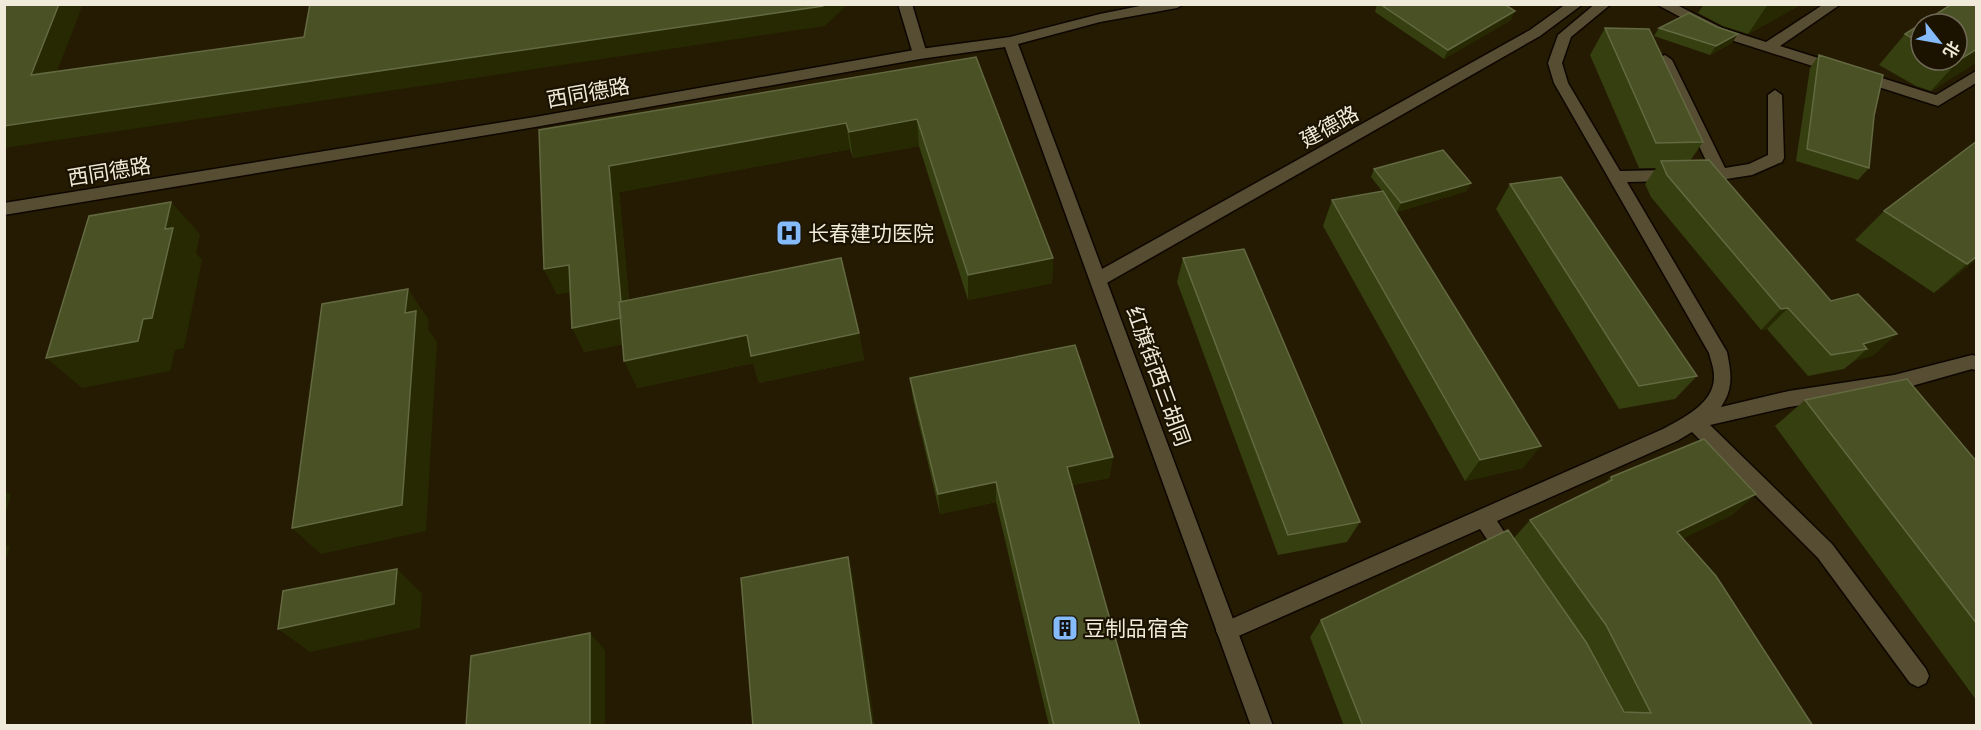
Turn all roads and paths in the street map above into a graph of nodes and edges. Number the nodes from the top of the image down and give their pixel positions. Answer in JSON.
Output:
{"nodes":[{"id":1,"x":905,"y":4,"type":"edge"},
{"id":2,"x":1177,"y":4,"type":"edge"},
{"id":3,"x":1576,"y":4,"type":"edge"},
{"id":4,"x":1605,"y":4,"type":"edge"},
{"id":5,"x":1663,"y":4,"type":"edge"},
{"id":6,"x":1834,"y":4,"type":"edge"},
{"id":7,"x":1010,"y":42,"type":"junction"},
{"id":8,"x":1768,"y":47,"type":"junction"},
{"id":9,"x":920,"y":54,"type":"junction"},
{"id":10,"x":1665,"y":60,"type":"edge"},
{"id":11,"x":1977,"y":76,"type":"edge"},
{"id":12,"x":1775,"y":95,"type":"dead end"},
{"id":13,"x":1720,"y":174,"type":"junction"},
{"id":14,"x":1616,"y":177,"type":"junction"},
{"id":15,"x":4,"y":209,"type":"edge"},
{"id":16,"x":1099,"y":279,"type":"junction"},
{"id":17,"x":1977,"y":363,"type":"edge"},
{"id":18,"x":1894,"y":383,"type":"junction"},
{"id":19,"x":1909,"y":400,"type":"edge"},
{"id":20,"x":1693,"y":421,"type":"junction"},
{"id":21,"x":1484,"y":518,"type":"junction"},
{"id":22,"x":1523,"y":575,"type":"edge"},
{"id":23,"x":1227,"y":631,"type":"junction"},
{"id":24,"x":1918,"y":676,"type":"dead end"},
{"id":25,"x":1262,"y":726,"type":"edge"}],
"edges":[{"from":1,"to":9,"type":"street"},
{"from":2,"to":7,"type":"street","name":"西同德路"},
{"from":3,"to":16,"type":"street","name":"建德路"},
{"from":4,"to":14,"type":"street"},
{"from":5,"to":8,"type":"street"},
{"from":6,"to":8,"type":"street"},
{"from":7,"to":9,"type":"street","name":"西同德路"},
{"from":7,"to":16,"type":"street","name":"红旗街西三胡同"},
{"from":8,"to":11,"type":"street"},
{"from":9,"to":15,"type":"street","name":"西同德路"},
{"from":10,"to":13,"type":"street"},
{"from":12,"to":13,"type":"street"},
{"from":13,"to":14,"type":"street"},
{"from":14,"to":20,"type":"street"},
{"from":16,"to":23,"type":"street","name":"红旗街西三胡同"},
{"from":17,"to":18,"type":"street"},
{"from":18,"to":19,"type":"street"},
{"from":18,"to":20,"type":"street"},
{"from":20,"to":21,"type":"street"},
{"from":20,"to":24,"type":"street"},
{"from":21,"to":22,"type":"street"},
{"from":21,"to":23,"type":"street"},
{"from":23,"to":25,"type":"street","name":"红旗街西三胡同"}]}
